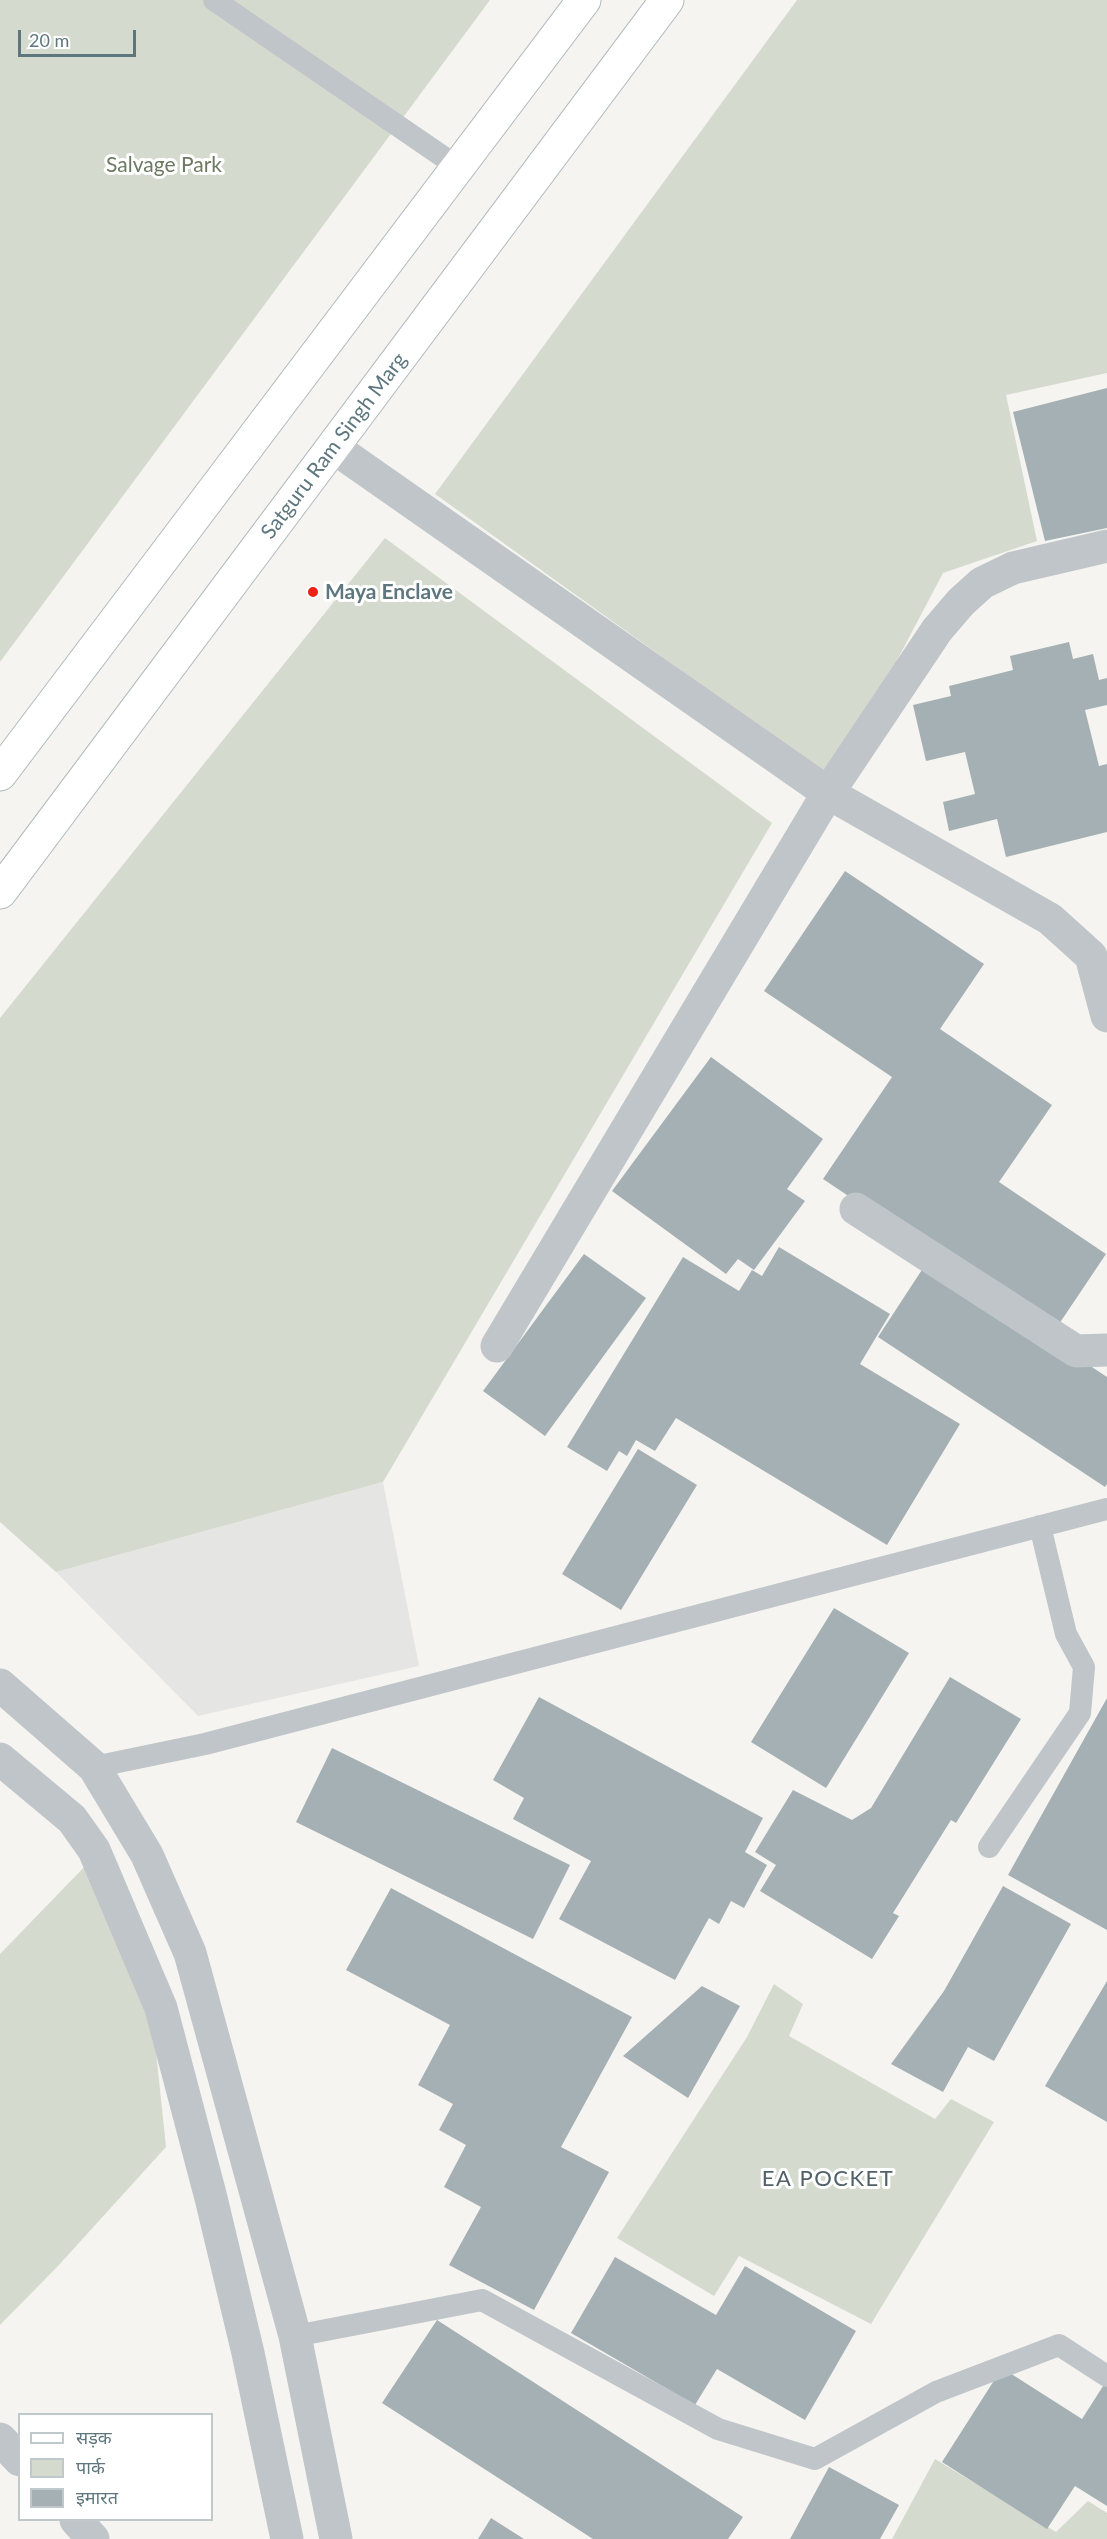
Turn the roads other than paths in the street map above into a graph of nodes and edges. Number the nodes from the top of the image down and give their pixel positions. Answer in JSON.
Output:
{"nodes":[{"id":1,"x":214,"y":0,"type":"edge"},
{"id":2,"x":584,"y":0,"type":"edge"},
{"id":3,"x":667,"y":0,"type":"edge"},
{"id":4,"x":458,"y":167,"type":"junction"},
{"id":5,"x":333,"y":447,"type":"junction"},
{"id":6,"x":1107,"y":546,"type":"edge"},
{"id":7,"x":0,"y":774,"type":"edge"},
{"id":8,"x":828,"y":793,"type":"junction"},
{"id":9,"x":0,"y":892,"type":"edge"},
{"id":10,"x":1107,"y":1016,"type":"edge"},
{"id":11,"x":856,"y":1209,"type":"dead end"},
{"id":12,"x":497,"y":1346,"type":"dead end"},
{"id":13,"x":1107,"y":1350,"type":"edge"},
{"id":14,"x":1107,"y":1509,"type":"edge"},
{"id":15,"x":1040,"y":1526,"type":"junction"},
{"id":16,"x":0,"y":1685,"type":"edge"},
{"id":17,"x":0,"y":1759,"type":"edge"},
{"id":18,"x":94,"y":1767,"type":"junction"},
{"id":19,"x":989,"y":1847,"type":"dead end"},
{"id":20,"x":295,"y":2336,"type":"junction"},
{"id":21,"x":1107,"y":2376,"type":"edge"},
{"id":22,"x":0,"y":2439,"type":"edge"},
{"id":23,"x":18,"y":2458,"type":"edge"},
{"id":24,"x":77,"y":2521,"type":"edge"},
{"id":25,"x":93,"y":2539,"type":"edge"},
{"id":26,"x":286,"y":2539,"type":"edge"},
{"id":27,"x":336,"y":2539,"type":"edge"}],
"edges":[{"from":1,"to":4,"type":"lane"},
{"from":2,"to":4,"type":"main road"},
{"from":3,"to":5,"type":"main road","name":"Satguru Ram Singh Marg"},
{"from":4,"to":7,"type":"main road"},
{"from":5,"to":8,"type":"street"},
{"from":5,"to":9,"type":"main road","name":"Satguru Ram Singh Marg"},
{"from":6,"to":8,"type":"street"},
{"from":8,"to":10,"type":"street"},
{"from":8,"to":12,"type":"street"},
{"from":11,"to":13,"type":"street"},
{"from":14,"to":15,"type":"lane"},
{"from":15,"to":18,"type":"lane"},
{"from":15,"to":19,"type":"lane"},
{"from":16,"to":18,"type":"street"},
{"from":17,"to":26,"type":"street"},
{"from":18,"to":20,"type":"street"},
{"from":20,"to":21,"type":"lane"},
{"from":20,"to":27,"type":"street"},
{"from":22,"to":23,"type":"street"},
{"from":24,"to":25,"type":"street"}]}
